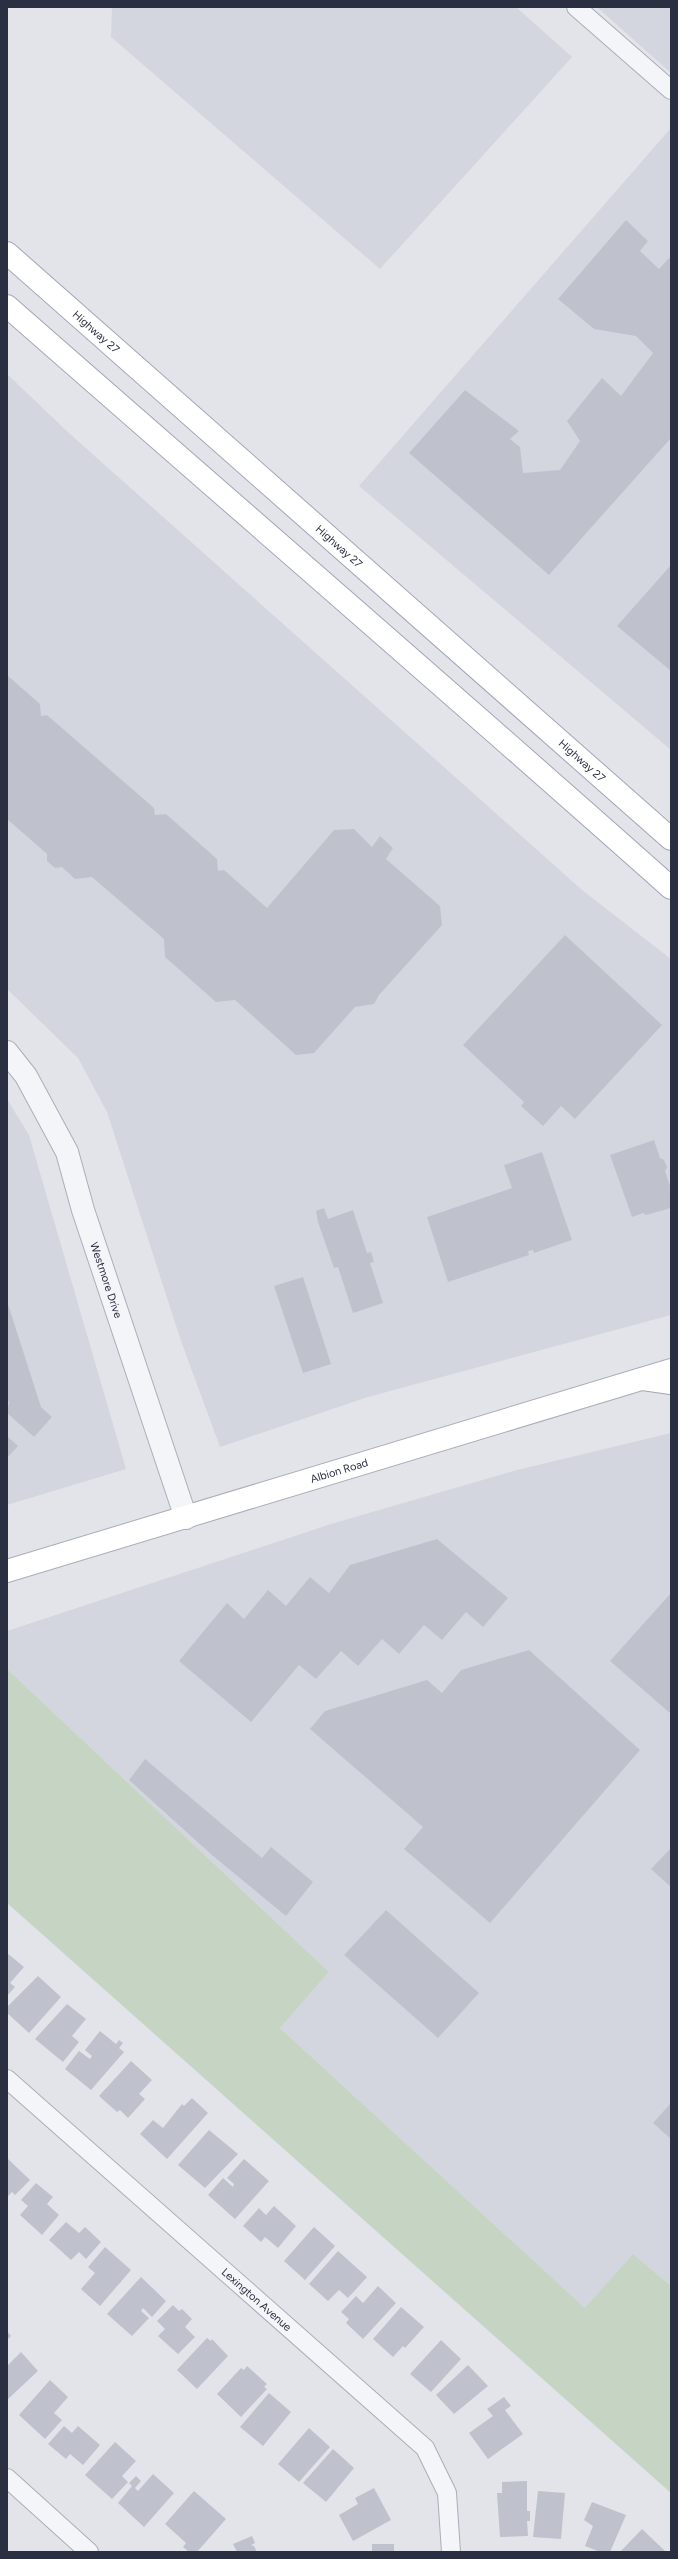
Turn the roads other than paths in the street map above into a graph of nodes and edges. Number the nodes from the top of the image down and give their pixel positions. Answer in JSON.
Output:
{"nodes":[{"id":1,"x":576,"y":7,"type":"edge"},
{"id":2,"x":671,"y":90,"type":"edge"},
{"id":3,"x":7,"y":253,"type":"edge"},
{"id":4,"x":7,"y":306,"type":"edge"},
{"id":5,"x":671,"y":839,"type":"edge"},
{"id":6,"x":671,"y":888,"type":"edge"},
{"id":7,"x":7,"y":1052,"type":"edge"},
{"id":8,"x":671,"y":1370,"type":"edge"},
{"id":9,"x":643,"y":1379,"type":"junction"},
{"id":10,"x":671,"y":1383,"type":"edge"},
{"id":11,"x":186,"y":1518,"type":"junction"},
{"id":12,"x":7,"y":1571,"type":"edge"},
{"id":13,"x":7,"y":2079,"type":"edge"},
{"id":14,"x":7,"y":2478,"type":"edge"},
{"id":15,"x":89,"y":2552,"type":"edge"},
{"id":16,"x":451,"y":2552,"type":"edge"}],
"edges":[{"from":1,"to":2,"type":"street"},
{"from":3,"to":5,"type":"main road","name":"Highway 27"},
{"from":4,"to":6,"type":"main road"},
{"from":7,"to":11,"type":"street","name":"Westmore Drive"},
{"from":8,"to":9,"type":"main road","name":"Albion Road"},
{"from":9,"to":10,"type":"main road"},
{"from":9,"to":11,"type":"main road","name":"Albion Road"},
{"from":11,"to":12,"type":"main road","name":"Albion Road"},
{"from":13,"to":16,"type":"street","name":"Lexington Avenue"},
{"from":14,"to":15,"type":"street"}]}
